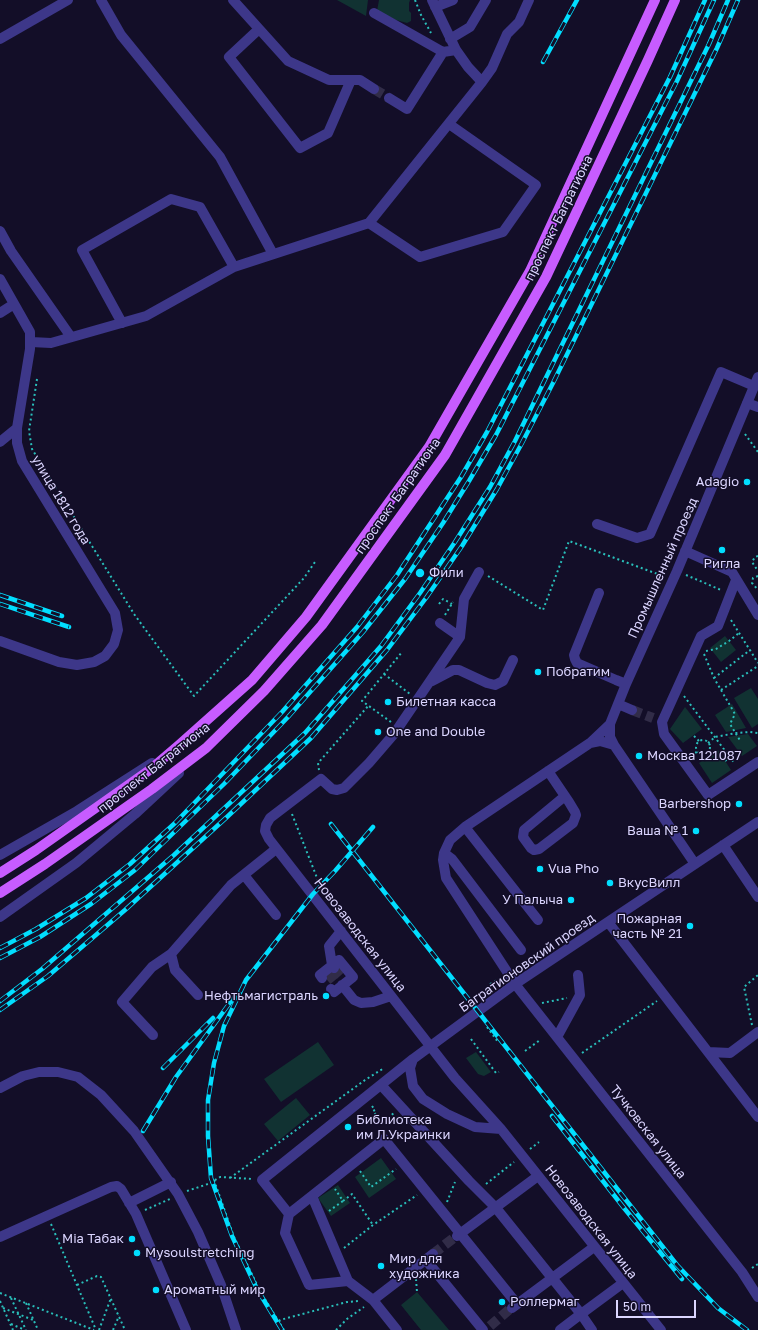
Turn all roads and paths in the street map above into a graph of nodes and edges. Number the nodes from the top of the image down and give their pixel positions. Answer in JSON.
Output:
{"nodes":[{"id":1,"x":68,"y":0,"type":"edge"},
{"id":2,"x":101,"y":0,"type":"edge"},
{"id":3,"x":233,"y":0,"type":"edge"},
{"id":4,"x":415,"y":0,"type":"edge"},
{"id":5,"x":453,"y":0,"type":"edge"},
{"id":6,"x":486,"y":0,"type":"edge"},
{"id":7,"x":529,"y":0,"type":"edge"},
{"id":8,"x":654,"y":0,"type":"edge"},
{"id":9,"x":675,"y":0,"type":"edge"},
{"id":10,"x":433,"y":4,"type":"edge"},
{"id":11,"x":374,"y":13,"type":"dead end"},
{"id":12,"x":259,"y":29,"type":"junction"},
{"id":13,"x":432,"y":34,"type":"dead end"},
{"id":14,"x":0,"y":39,"type":"edge"},
{"id":15,"x":450,"y":39,"type":"junction"},
{"id":16,"x":456,"y":50,"type":"junction"},
{"id":17,"x":443,"y":52,"type":"junction"},
{"id":18,"x":351,"y":80,"type":"junction"},
{"id":19,"x":482,"y":82,"type":"junction"},
{"id":20,"x":374,"y":89,"type":"tunnel mouth"},
{"id":21,"x":389,"y":98,"type":"tunnel mouth"},
{"id":22,"x":449,"y":124,"type":"junction"},
{"id":23,"x":369,"y":223,"type":"junction"},
{"id":24,"x":0,"y":231,"type":"edge"},
{"id":25,"x":272,"y":254,"type":"junction"},
{"id":26,"x":234,"y":267,"type":"junction"},
{"id":27,"x":0,"y":279,"type":"edge"},
{"id":28,"x":14,"y":304,"type":"junction"},
{"id":29,"x":0,"y":312,"type":"edge"},
{"id":30,"x":122,"y":323,"type":"junction"},
{"id":31,"x":71,"y":337,"type":"junction"},
{"id":32,"x":31,"y":342,"type":"junction"},
{"id":33,"x":37,"y":379,"type":"dead end"},
{"id":34,"x":756,"y":382,"type":"edge"},
{"id":35,"x":747,"y":403,"type":"junction"},
{"id":36,"x":758,"y":407,"type":"edge"},
{"id":37,"x":17,"y":428,"type":"junction"},
{"id":38,"x":745,"y":434,"type":"dead end"},
{"id":39,"x":0,"y":442,"type":"edge"},
{"id":40,"x":758,"y":452,"type":"edge"},
{"id":41,"x":597,"y":524,"type":"dead end"},
{"id":42,"x":686,"y":551,"type":"junction"},
{"id":43,"x":758,"y":556,"type":"edge"},
{"id":44,"x":315,"y":562,"type":"dead end"},
{"id":45,"x":664,"y":566,"type":"dead end"},
{"id":46,"x":758,"y":570,"type":"edge"},
{"id":47,"x":483,"y":573,"type":"joint"},
{"id":48,"x":686,"y":575,"type":"dead end"},
{"id":49,"x":758,"y":576,"type":"edge"},
{"id":50,"x":736,"y":580,"type":"junction"},
{"id":51,"x":758,"y":590,"type":"edge"},
{"id":52,"x":599,"y":593,"type":"dead end"},
{"id":53,"x":731,"y":594,"type":"junction"},
{"id":54,"x":454,"y":600,"type":"dead end"},
{"id":55,"x":439,"y":604,"type":"dead end"},
{"id":56,"x":452,"y":604,"type":"junction"},
{"id":57,"x":725,"y":608,"type":"junction"},
{"id":58,"x":758,"y":615,"type":"edge"},
{"id":59,"x":440,"y":623,"type":"joint"},
{"id":60,"x":739,"y":633,"type":"junction"},
{"id":61,"x":460,"y":637,"type":"junction"},
{"id":62,"x":699,"y":640,"type":"junction"},
{"id":63,"x":0,"y":641,"type":"edge"},
{"id":64,"x":750,"y":650,"type":"junction"},
{"id":65,"x":706,"y":651,"type":"junction"},
{"id":66,"x":402,"y":652,"type":"dead end"},
{"id":67,"x":513,"y":660,"type":"dead end"},
{"id":68,"x":758,"y":663,"type":"edge"},
{"id":69,"x":758,"y":666,"type":"edge"},
{"id":70,"x":384,"y":674,"type":"junction"},
{"id":71,"x":714,"y":678,"type":"junction"},
{"id":72,"x":428,"y":684,"type":"junction"},
{"id":73,"x":626,"y":684,"type":"junction"},
{"id":74,"x":721,"y":690,"type":"junction"},
{"id":75,"x":683,"y":695,"type":"dead end"},
{"id":76,"x":417,"y":700,"type":"junction"},
{"id":77,"x":618,"y":704,"type":"junction"},
{"id":78,"x":369,"y":705,"type":"junction"},
{"id":79,"x":632,"y":710,"type":"tunnel mouth"},
{"id":80,"x":610,"y":724,"type":"junction"},
{"id":81,"x":398,"y":728,"type":"junction"},
{"id":82,"x":736,"y":733,"type":"junction"},
{"id":83,"x":758,"y":733,"type":"edge"},
{"id":84,"x":694,"y":736,"type":"dead end"},
{"id":85,"x":715,"y":737,"type":"junction"},
{"id":86,"x":699,"y":742,"type":"junction"},
{"id":87,"x":741,"y":742,"type":"dead end"},
{"id":88,"x":590,"y":743,"type":"junction"},
{"id":89,"x":708,"y":743,"type":"junction"},
{"id":90,"x":614,"y":745,"type":"junction"},
{"id":91,"x":179,"y":746,"type":"junction"},
{"id":92,"x":206,"y":748,"type":"junction"},
{"id":93,"x":706,"y":752,"type":"junction"},
{"id":94,"x":708,"y":756,"type":"dead end"},
{"id":95,"x":730,"y":758,"type":"junction"},
{"id":96,"x":725,"y":761,"type":"dead end"},
{"id":97,"x":758,"y":762,"type":"edge"},
{"id":98,"x":548,"y":771,"type":"junction"},
{"id":99,"x":741,"y":773,"type":"junction"},
{"id":100,"x":321,"y":779,"type":"junction"},
{"id":101,"x":565,"y":796,"type":"junction"},
{"id":102,"x":288,"y":804,"type":"junction"},
{"id":103,"x":758,"y":822,"type":"edge"},
{"id":104,"x":466,"y":828,"type":"junction"},
{"id":105,"x":723,"y":845,"type":"junction"},
{"id":106,"x":276,"y":849,"type":"junction"},
{"id":107,"x":444,"y":853,"type":"junction"},
{"id":108,"x":0,"y":855,"type":"edge"},
{"id":109,"x":695,"y":864,"type":"junction"},
{"id":110,"x":0,"y":873,"type":"edge"},
{"id":111,"x":244,"y":875,"type":"junction"},
{"id":112,"x":318,"y":883,"type":"dead end"},
{"id":113,"x":0,"y":893,"type":"edge"},
{"id":114,"x":758,"y":897,"type":"edge"},
{"id":115,"x":276,"y":915,"type":"dead end"},
{"id":116,"x":0,"y":917,"type":"edge"},
{"id":117,"x":538,"y":920,"type":"dead end"},
{"id":118,"x":608,"y":922,"type":"junction"},
{"id":119,"x":341,"y":930,"type":"junction"},
{"id":120,"x":521,"y":950,"type":"dead end"},
{"id":121,"x":172,"y":954,"type":"junction"},
{"id":122,"x":578,"y":975,"type":"dead end"},
{"id":123,"x":758,"y":975,"type":"edge"},
{"id":124,"x":504,"y":976,"type":"dead end"},
{"id":125,"x":490,"y":984,"type":"dead end"},
{"id":126,"x":516,"y":984,"type":"junction"},
{"id":127,"x":198,"y":995,"type":"dead end"},
{"id":128,"x":664,"y":995,"type":"junction"},
{"id":129,"x":390,"y":996,"type":"junction"},
{"id":130,"x":487,"y":1027,"type":"dead end"},
{"id":131,"x":756,"y":1033,"type":"edge"},
{"id":132,"x":153,"y":1035,"type":"dead end"},
{"id":133,"x":557,"y":1037,"type":"junction"},
{"id":134,"x":471,"y":1039,"type":"dead end"},
{"id":135,"x":540,"y":1040,"type":"dead end"},
{"id":136,"x":498,"y":1042,"type":"dead end"},
{"id":137,"x":431,"y":1046,"type":"junction"},
{"id":138,"x":525,"y":1052,"type":"dead end"},
{"id":139,"x":708,"y":1052,"type":"junction"},
{"id":140,"x":582,"y":1053,"type":"dead end"},
{"id":141,"x":414,"y":1059,"type":"junction"},
{"id":142,"x":388,"y":1065,"type":"dead end"},
{"id":143,"x":498,"y":1072,"type":"dead end"},
{"id":144,"x":381,"y":1085,"type":"junction"},
{"id":145,"x":0,"y":1088,"type":"edge"},
{"id":146,"x":375,"y":1110,"type":"dead end"},
{"id":147,"x":758,"y":1117,"type":"edge"},
{"id":148,"x":384,"y":1121,"type":"dead end"},
{"id":149,"x":501,"y":1129,"type":"junction"},
{"id":150,"x":539,"y":1142,"type":"dead end"},
{"id":151,"x":530,"y":1149,"type":"dead end"},
{"id":152,"x":517,"y":1160,"type":"dead end"},
{"id":153,"x":354,"y":1163,"type":"junction"},
{"id":154,"x":403,"y":1163,"type":"junction"},
{"id":155,"x":460,"y":1172,"type":"junction"},
{"id":156,"x":538,"y":1176,"type":"junction"},
{"id":157,"x":230,"y":1178,"type":"junction"},
{"id":158,"x":214,"y":1180,"type":"junction"},
{"id":159,"x":262,"y":1180,"type":"junction"},
{"id":160,"x":170,"y":1182,"type":"junction"},
{"id":161,"x":329,"y":1182,"type":"junction"},
{"id":162,"x":425,"y":1190,"type":"junction"},
{"id":163,"x":478,"y":1190,"type":"junction"},
{"id":164,"x":178,"y":1194,"type":"junction"},
{"id":165,"x":312,"y":1196,"type":"junction"},
{"id":166,"x":343,"y":1201,"type":"junction"},
{"id":167,"x":129,"y":1203,"type":"junction"},
{"id":168,"x":496,"y":1208,"type":"junction"},
{"id":169,"x":442,"y":1212,"type":"junction"},
{"id":170,"x":136,"y":1214,"type":"junction"},
{"id":171,"x":288,"y":1214,"type":"junction"},
{"id":172,"x":47,"y":1216,"type":"junction"},
{"id":173,"x":321,"y":1217,"type":"junction"},
{"id":174,"x":373,"y":1225,"type":"junction"},
{"id":175,"x":458,"y":1235,"type":"junction"},
{"id":176,"x":0,"y":1237,"type":"edge"},
{"id":177,"x":594,"y":1247,"type":"junction"},
{"id":178,"x":336,"y":1254,"type":"junction"},
{"id":179,"x":552,"y":1278,"type":"junction"},
{"id":180,"x":348,"y":1281,"type":"junction"},
{"id":181,"x":623,"y":1283,"type":"junction"},
{"id":182,"x":77,"y":1285,"type":"junction"},
{"id":183,"x":0,"y":1293,"type":"edge"},
{"id":184,"x":758,"y":1297,"type":"edge"},
{"id":185,"x":11,"y":1298,"type":"junction"},
{"id":186,"x":111,"y":1298,"type":"junction"},
{"id":187,"x":373,"y":1300,"type":"junction"},
{"id":188,"x":0,"y":1301,"type":"edge"},
{"id":189,"x":26,"y":1303,"type":"junction"},
{"id":190,"x":4,"y":1308,"type":"junction"},
{"id":191,"x":19,"y":1314,"type":"junction"},
{"id":192,"x":581,"y":1314,"type":"junction"},
{"id":193,"x":119,"y":1316,"type":"junction"},
{"id":194,"x":34,"y":1320,"type":"junction"},
{"id":195,"x":279,"y":1322,"type":"junction"},
{"id":196,"x":10,"y":1324,"type":"junction"},
{"id":197,"x":486,"y":1329,"type":"edge"},
{"id":198,"x":13,"y":1330,"type":"edge"},
{"id":199,"x":26,"y":1330,"type":"edge"},
{"id":200,"x":38,"y":1330,"type":"edge"},
{"id":201,"x":96,"y":1330,"type":"edge"},
{"id":202,"x":113,"y":1330,"type":"edge"},
{"id":203,"x":125,"y":1330,"type":"edge"},
{"id":204,"x":186,"y":1330,"type":"edge"},
{"id":205,"x":236,"y":1330,"type":"edge"},
{"id":206,"x":284,"y":1330,"type":"edge"},
{"id":207,"x":336,"y":1330,"type":"edge"},
{"id":208,"x":397,"y":1330,"type":"edge"},
{"id":209,"x":560,"y":1330,"type":"edge"},
{"id":210,"x":592,"y":1330,"type":"edge"},
{"id":211,"x":661,"y":1330,"type":"edge"}],
"edges":[{"from":1,"to":14,"type":"street"},
{"from":2,"to":25,"type":"street"},
{"from":3,"to":12,"type":"street"},
{"from":4,"to":13,"type":"path"},
{"from":5,"to":10,"type":"street"},
{"from":6,"to":15,"type":"street"},
{"from":7,"to":19,"type":"street"},
{"from":8,"to":91,"type":"main road","name":"проспект Багратиона"},
{"from":9,"to":92,"type":"main road","name":"проспект Багратиона"},
{"from":10,"to":15,"type":"street"},
{"from":11,"to":17,"type":"street"},
{"from":12,"to":18,"type":"street"},
{"from":12,"to":18,"type":"street"},
{"from":15,"to":16,"type":"street"},
{"from":16,"to":17,"type":"street"},
{"from":16,"to":19,"type":"street"},
{"from":17,"to":21,"type":"street"},
{"from":18,"to":20,"type":"street"},
{"from":19,"to":22,"type":"street"},
{"from":22,"to":23,"type":"street"},
{"from":22,"to":23,"type":"street"},
{"from":23,"to":25,"type":"street"},
{"from":24,"to":31,"type":"street"},
{"from":25,"to":26,"type":"street"},
{"from":26,"to":30,"type":"street"},
{"from":26,"to":30,"type":"street"},
{"from":27,"to":28,"type":"street","name":"улица 1812 года"},
{"from":28,"to":29,"type":"street"},
{"from":28,"to":32,"type":"street","name":"улица 1812 года"},
{"from":30,"to":31,"type":"street"},
{"from":31,"to":32,"type":"street"},
{"from":32,"to":37,"type":"street","name":"улица 1812 года"},
{"from":33,"to":44,"type":"path"},
{"from":34,"to":35,"type":"street","name":"Промышленный проезд"},
{"from":34,"to":41,"type":"street"},
{"from":35,"to":36,"type":"street"},
{"from":35,"to":42,"type":"street","name":"Промышленный проезд"},
{"from":37,"to":39,"type":"street"},
{"from":37,"to":63,"type":"street","name":"улица 1812 года"},
{"from":38,"to":40,"type":"path"},
{"from":42,"to":50,"type":"street"},
{"from":42,"to":73,"type":"street","name":"Промышленный проезд"},
{"from":43,"to":46,"type":"path"},
{"from":45,"to":47,"type":"path"},
{"from":47,"to":61,"type":"street"},
{"from":48,"to":53,"type":"path"},
{"from":49,"to":51,"type":"path"},
{"from":50,"to":53,"type":"street"},
{"from":50,"to":58,"type":"street"},
{"from":52,"to":73,"type":"street"},
{"from":53,"to":57,"type":"street"},
{"from":54,"to":56,"type":"path"},
{"from":55,"to":56,"type":"path"},
{"from":56,"to":59,"type":"path"},
{"from":57,"to":60,"type":"path"},
{"from":57,"to":62,"type":"street"},
{"from":59,"to":61,"type":"street"},
{"from":60,"to":64,"type":"path"},
{"from":60,"to":65,"type":"path"},
{"from":61,"to":72,"type":"street"},
{"from":62,"to":65,"type":"path"},
{"from":62,"to":99,"type":"street"},
{"from":64,"to":68,"type":"path"},
{"from":64,"to":71,"type":"path"},
{"from":65,"to":71,"type":"path"},
{"from":66,"to":70,"type":"path"},
{"from":67,"to":72,"type":"street"},
{"from":69,"to":74,"type":"path"},
{"from":70,"to":76,"type":"path"},
{"from":70,"to":78,"type":"path"},
{"from":71,"to":74,"type":"path"},
{"from":72,"to":76,"type":"street"},
{"from":73,"to":77,"type":"street","name":"Промышленный проезд"},
{"from":74,"to":82,"type":"path"},
{"from":75,"to":85,"type":"path"},
{"from":76,"to":81,"type":"street"},
{"from":77,"to":79,"type":"street"},
{"from":77,"to":80,"type":"street","name":"Промышленный проезд"},
{"from":78,"to":81,"type":"path"},
{"from":78,"to":100,"type":"path"},
{"from":80,"to":88,"type":"street","name":"Промышленный проезд"},
{"from":80,"to":90,"type":"street"},
{"from":81,"to":100,"type":"street"},
{"from":82,"to":83,"type":"path"},
{"from":82,"to":85,"type":"path"},
{"from":82,"to":87,"type":"path"},
{"from":84,"to":86,"type":"path"},
{"from":85,"to":89,"type":"path"},
{"from":85,"to":95,"type":"path"},
{"from":86,"to":89,"type":"path"},
{"from":86,"to":93,"type":"path"},
{"from":88,"to":90,"type":"street"},
{"from":88,"to":98,"type":"street","name":"Промышленный проезд"},
{"from":89,"to":93,"type":"path"},
{"from":90,"to":109,"type":"street"},
{"from":91,"to":108,"type":"street"},
{"from":91,"to":110,"type":"main road","name":"проспект Багратиона"},
{"from":92,"to":113,"type":"main road","name":"проспект Багратиона"},
{"from":92,"to":116,"type":"street"},
{"from":93,"to":94,"type":"path"},
{"from":95,"to":96,"type":"path"},
{"from":95,"to":99,"type":"path"},
{"from":97,"to":99,"type":"street"},
{"from":98,"to":101,"type":"street"},
{"from":98,"to":104,"type":"street","name":"Промышленный проезд"},
{"from":100,"to":102,"type":"street"},
{"from":101,"to":101,"type":"street"},
{"from":102,"to":106,"type":"street","name":"Новозаводская улица"},
{"from":102,"to":112,"type":"path"},
{"from":103,"to":105,"type":"street","name":"Багратионовский проезд"},
{"from":104,"to":107,"type":"street","name":"Промышленный проезд"},
{"from":104,"to":117,"type":"street"},
{"from":105,"to":109,"type":"street","name":"Багратионовский проезд"},
{"from":105,"to":114,"type":"street"},
{"from":106,"to":111,"type":"street"},
{"from":106,"to":119,"type":"street","name":"Новозаводская улица"},
{"from":107,"to":120,"type":"street"},
{"from":107,"to":126,"type":"street"},
{"from":109,"to":118,"type":"street","name":"Багратионовский проезд"},
{"from":111,"to":115,"type":"street"},
{"from":111,"to":121,"type":"street"},
{"from":118,"to":126,"type":"street","name":"Багратионовский проезд"},
{"from":118,"to":128,"type":"street"},
{"from":119,"to":129,"type":"street","name":"Новозаводская улица"},
{"from":119,"to":129,"type":"street"},
{"from":121,"to":127,"type":"street"},
{"from":121,"to":132,"type":"street"},
{"from":122,"to":133,"type":"street"},
{"from":123,"to":131,"type":"path"},
{"from":124,"to":125,"type":"path"},
{"from":126,"to":133,"type":"street","name":"Тучковская улица"},
{"from":126,"to":137,"type":"street","name":"Багратионовский проезд"},
{"from":128,"to":139,"type":"street"},
{"from":128,"to":140,"type":"path"},
{"from":129,"to":137,"type":"street","name":"Новозаводская улица"},
{"from":130,"to":136,"type":"path"},
{"from":131,"to":139,"type":"street"},
{"from":133,"to":184,"type":"street","name":"Тучковская улица"},
{"from":134,"to":143,"type":"path"},
{"from":135,"to":138,"type":"path"},
{"from":137,"to":141,"type":"street"},
{"from":137,"to":149,"type":"street","name":"Новозаводская улица"},
{"from":139,"to":147,"type":"street"},
{"from":141,"to":144,"type":"street"},
{"from":141,"to":149,"type":"street"},
{"from":142,"to":157,"type":"path"},
{"from":144,"to":155,"type":"street"},
{"from":144,"to":159,"type":"street"},
{"from":145,"to":160,"type":"street"},
{"from":146,"to":148,"type":"path"},
{"from":149,"to":156,"type":"street","name":"Новозаводская улица"},
{"from":150,"to":151,"type":"path"},
{"from":152,"to":163,"type":"path"},
{"from":153,"to":154,"type":"path"},
{"from":153,"to":154,"type":"street"},
{"from":153,"to":161,"type":"street"},
{"from":154,"to":162,"type":"street"},
{"from":155,"to":163,"type":"street"},
{"from":155,"to":169,"type":"path"},
{"from":156,"to":168,"type":"street"},
{"from":156,"to":177,"type":"street","name":"Новозаводская улица"},
{"from":157,"to":158,"type":"path"},
{"from":157,"to":159,"type":"path"},
{"from":158,"to":164,"type":"path"},
{"from":158,"to":195,"type":"path"},
{"from":159,"to":171,"type":"street"},
{"from":160,"to":164,"type":"street"},
{"from":160,"to":167,"type":"street"},
{"from":161,"to":165,"type":"street"},
{"from":161,"to":166,"type":"path"},
{"from":162,"to":169,"type":"street"},
{"from":162,"to":174,"type":"path"},
{"from":163,"to":168,"type":"street"},
{"from":164,"to":170,"type":"path"},
{"from":164,"to":205,"type":"street"},
{"from":165,"to":171,"type":"street"},
{"from":165,"to":173,"type":"street"},
{"from":166,"to":173,"type":"path"},
{"from":166,"to":174,"type":"path"},
{"from":167,"to":170,"type":"street"},
{"from":167,"to":172,"type":"street"},
{"from":168,"to":175,"type":"street"},
{"from":168,"to":179,"type":"street"},
{"from":169,"to":175,"type":"street"},
{"from":170,"to":204,"type":"street"},
{"from":171,"to":180,"type":"street"},
{"from":172,"to":176,"type":"street"},
{"from":172,"to":182,"type":"path"},
{"from":173,"to":178,"type":"street"},
{"from":174,"to":178,"type":"path"},
{"from":175,"to":179,"type":"street"},
{"from":177,"to":179,"type":"street"},
{"from":177,"to":181,"type":"street","name":"Новозаводская улица"},
{"from":178,"to":180,"type":"street"},
{"from":179,"to":192,"type":"street"},
{"from":180,"to":187,"type":"street"},
{"from":181,"to":192,"type":"street"},
{"from":181,"to":211,"type":"street","name":"Новозаводская улица"},
{"from":182,"to":186,"type":"path"},
{"from":182,"to":201,"type":"path"},
{"from":183,"to":185,"type":"path"},
{"from":185,"to":189,"type":"path"},
{"from":185,"to":191,"type":"path"},
{"from":186,"to":193,"type":"path"},
{"from":186,"to":201,"type":"path"},
{"from":187,"to":195,"type":"path"},
{"from":187,"to":197,"type":"street"},
{"from":187,"to":207,"type":"path"},
{"from":187,"to":208,"type":"street"},
{"from":188,"to":190,"type":"path"},
{"from":189,"to":194,"type":"path"},
{"from":189,"to":201,"type":"path"},
{"from":190,"to":191,"type":"path"},
{"from":190,"to":196,"type":"path"},
{"from":191,"to":194,"type":"path"},
{"from":191,"to":199,"type":"path"},
{"from":192,"to":209,"type":"street"},
{"from":192,"to":210,"type":"street"},
{"from":193,"to":202,"type":"path"},
{"from":193,"to":203,"type":"path"},
{"from":194,"to":200,"type":"path"},
{"from":195,"to":206,"type":"path"},
{"from":196,"to":198,"type":"path"},
{"from":196,"to":199,"type":"path"}]}
